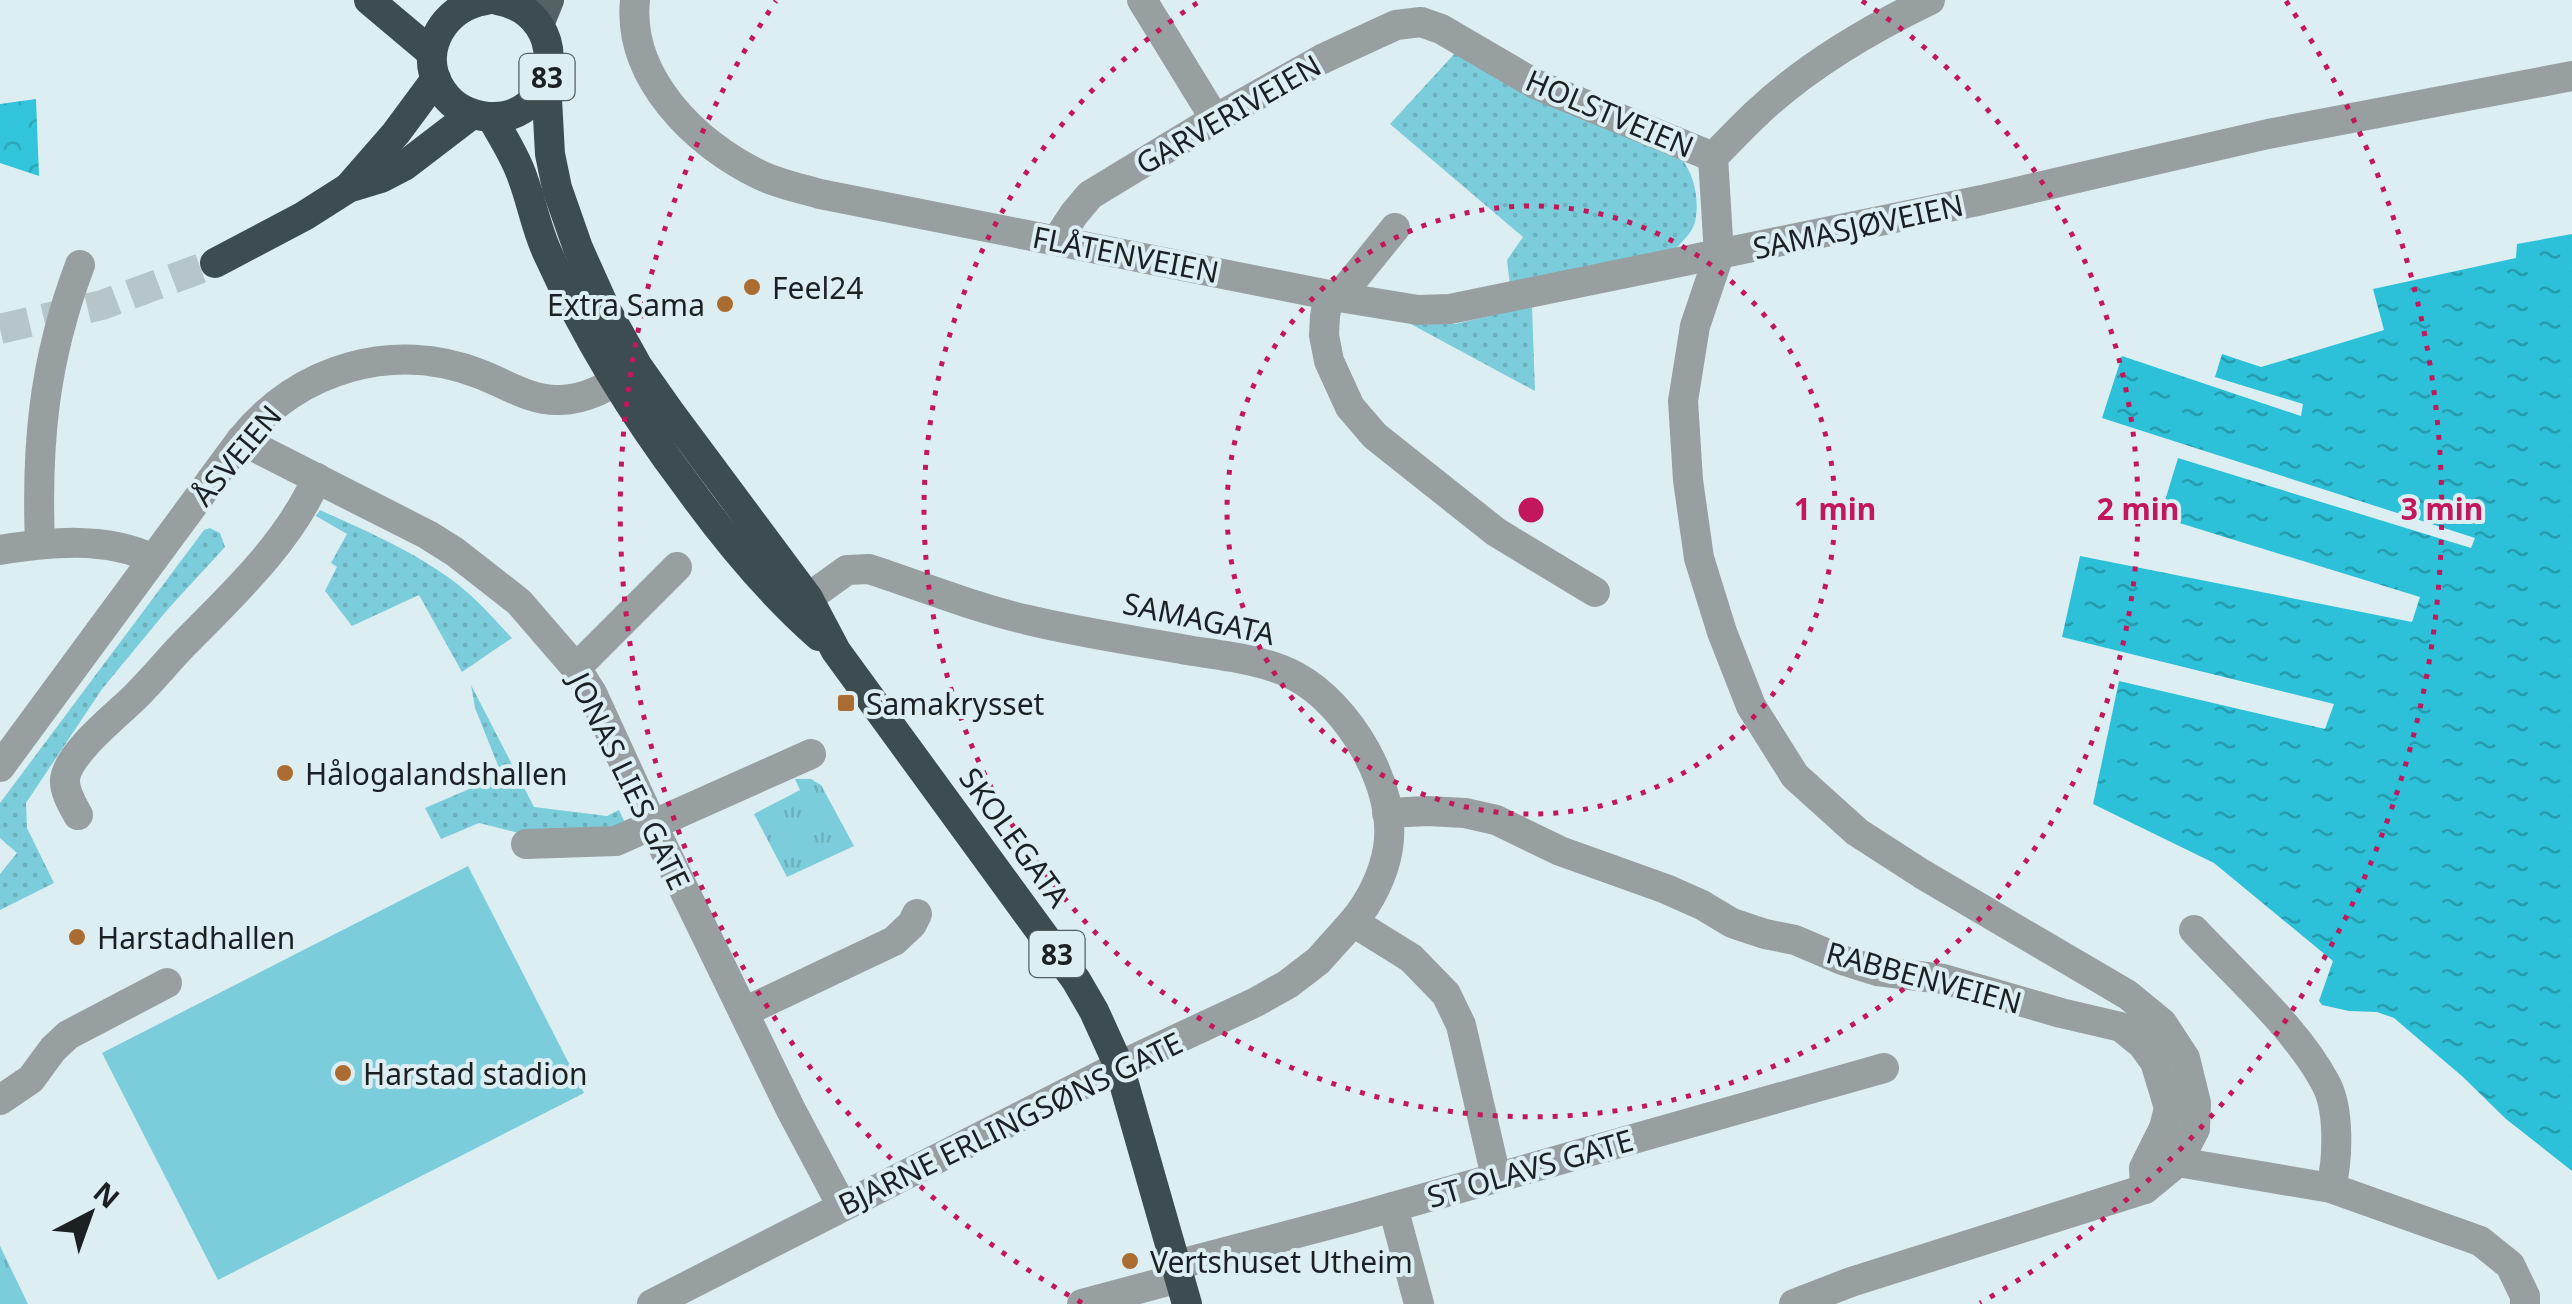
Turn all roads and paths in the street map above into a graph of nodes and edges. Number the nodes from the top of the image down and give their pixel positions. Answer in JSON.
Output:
{"nodes":[{"id":1,"x":369,"y":0,"type":"edge"},
{"id":2,"x":486,"y":0,"type":"edge"},
{"id":3,"x":497,"y":0,"type":"edge"},
{"id":4,"x":635,"y":0,"type":"edge"},
{"id":5,"x":1142,"y":0,"type":"edge"},
{"id":6,"x":1930,"y":0,"type":"edge"},
{"id":7,"x":443,"y":6,"type":"edge"},
{"id":8,"x":1422,"y":11,"type":"edge"},
{"id":9,"x":544,"y":12,"type":"edge"},
{"id":10,"x":434,"y":66,"type":"junction"},
{"id":11,"x":2572,"y":76,"type":"edge"},
{"id":12,"x":546,"y":81,"type":"junction"},
{"id":13,"x":482,"y":116,"type":"junction"},
{"id":14,"x":1215,"y":119,"type":"junction"},
{"id":15,"x":1713,"y":156,"type":"junction"},
{"id":16,"x":348,"y":188,"type":"junction"},
{"id":17,"x":1395,"y":228,"type":"dead end"},
{"id":18,"x":1057,"y":240,"type":"junction"},
{"id":19,"x":1719,"y":255,"type":"junction"},
{"id":20,"x":215,"y":263,"type":"tunnel mouth"},
{"id":21,"x":80,"y":265,"type":"dead end"},
{"id":22,"x":1334,"y":296,"type":"junction"},
{"id":23,"x":626,"y":375,"type":"junction"},
{"id":24,"x":242,"y":440,"type":"junction"},
{"id":25,"x":316,"y":478,"type":"junction"},
{"id":26,"x":40,"y":544,"type":"junction"},
{"id":27,"x":0,"y":550,"type":"edge"},
{"id":28,"x":153,"y":559,"type":"junction"},
{"id":29,"x":678,"y":567,"type":"dead end"},
{"id":30,"x":1595,"y":592,"type":"dead end"},
{"id":31,"x":808,"y":598,"type":"junction"},
{"id":32,"x":836,"y":651,"type":"junction"},
{"id":33,"x":576,"y":668,"type":"junction"},
{"id":34,"x":811,"y":754,"type":"dead end"},
{"id":35,"x":0,"y":768,"type":"edge"},
{"id":36,"x":1387,"y":814,"type":"junction"},
{"id":37,"x":78,"y":815,"type":"dead end"},
{"id":38,"x":652,"y":824,"type":"junction"},
{"id":39,"x":526,"y":844,"type":"dead end"},
{"id":40,"x":918,"y":914,"type":"dead end"},
{"id":41,"x":1353,"y":922,"type":"junction"},
{"id":42,"x":2194,"y":930,"type":"dead end"},
{"id":43,"x":167,"y":983,"type":"dead end"},
{"id":44,"x":744,"y":1012,"type":"junction"},
{"id":45,"x":1118,"y":1066,"type":"junction"},
{"id":46,"x":1884,"y":1068,"type":"dead end"},
{"id":47,"x":0,"y":1100,"type":"edge"},
{"id":48,"x":2178,"y":1162,"type":"junction"},
{"id":49,"x":1496,"y":1178,"type":"junction"},
{"id":50,"x":2332,"y":1188,"type":"junction"},
{"id":51,"x":2145,"y":1189,"type":"junction"},
{"id":52,"x":842,"y":1206,"type":"junction"},
{"id":53,"x":1393,"y":1207,"type":"junction"},
{"id":54,"x":1181,"y":1282,"type":"edge"},
{"id":55,"x":2522,"y":1292,"type":"edge"},
{"id":56,"x":652,"y":1304,"type":"edge"},
{"id":57,"x":1082,"y":1304,"type":"edge"},
{"id":58,"x":1418,"y":1304,"type":"edge"},
{"id":59,"x":1795,"y":1304,"type":"edge"}],
"edges":[{"from":1,"to":10,"type":"highway","number":"83"},
{"from":2,"to":7,"type":"highway","number":"83"},
{"from":3,"to":9,"type":"highway","number":"83"},
{"from":4,"to":18,"type":"street","name":"FLÅTENVEIEN"},
{"from":5,"to":14,"type":"street"},
{"from":6,"to":15,"type":"street"},
{"from":7,"to":10,"type":"highway","number":"83"},
{"from":8,"to":14,"type":"street","name":"GARVERIVEIEN"},
{"from":8,"to":15,"type":"street","name":"HOLSTVEIEN"},
{"from":9,"to":12,"type":"highway","number":"83"},
{"from":10,"to":13,"type":"highway","number":"83"},
{"from":10,"to":16,"type":"highway","number":"83"},
{"from":11,"to":19,"type":"street","name":"SAMASJØVEIEN"},
{"from":12,"to":13,"type":"highway","number":"83"},
{"from":12,"to":23,"type":"highway","number":"83"},
{"from":13,"to":16,"type":"highway","number":"83"},
{"from":13,"to":23,"type":"highway","number":"83"},
{"from":14,"to":18,"type":"street","name":"GARVERIVEIEN"},
{"from":15,"to":19,"type":"street","name":"HOLSTVEIEN"},
{"from":16,"to":20,"type":"highway","number":"83"},
{"from":17,"to":22,"type":"street"},
{"from":18,"to":22,"type":"street","name":"FLÅTENVEIEN"},
{"from":19,"to":22,"type":"street","name":"FLÅTENVEIEN"},
{"from":19,"to":48,"type":"street","name":"SAMASJØVEIEN"},
{"from":21,"to":26,"type":"street"},
{"from":22,"to":30,"type":"street"},
{"from":23,"to":24,"type":"street","name":"ÅSVEIEN"},
{"from":23,"to":31,"type":"highway","number":"83"},
{"from":23,"to":32,"type":"highway","number":"83"},
{"from":24,"to":25,"type":"street","name":"JONAS LIES GATE"},
{"from":24,"to":28,"type":"street","name":"ÅSVEIEN"},
{"from":25,"to":33,"type":"street","name":"JONAS LIES GATE"},
{"from":25,"to":37,"type":"street"},
{"from":26,"to":27,"type":"street"},
{"from":26,"to":28,"type":"street"},
{"from":28,"to":35,"type":"street","name":"ÅSVEIEN"},
{"from":29,"to":33,"type":"street"},
{"from":31,"to":32,"type":"highway","number":"83"},
{"from":31,"to":36,"type":"street","name":"SAMAGATA"},
{"from":32,"to":45,"type":"highway","name":"SKOLEGATA","number":"83"},
{"from":33,"to":38,"type":"street","name":"JONAS LIES GATE"},
{"from":34,"to":38,"type":"street"},
{"from":36,"to":41,"type":"street","name":"SAMAGATA"},
{"from":36,"to":51,"type":"street","name":"RABBENVEIEN"},
{"from":38,"to":39,"type":"street"},
{"from":38,"to":44,"type":"street","name":"JONAS LIES GATE"},
{"from":40,"to":44,"type":"street"},
{"from":41,"to":45,"type":"street","name":"BJARNE ERLINGSØNS GATE"},
{"from":41,"to":49,"type":"street"},
{"from":42,"to":50,"type":"street"},
{"from":43,"to":47,"type":"street"},
{"from":44,"to":52,"type":"street","name":"JONAS LIES GATE"},
{"from":45,"to":52,"type":"street","name":"BJARNE ERLINGSØNS GATE"},
{"from":45,"to":54,"type":"highway","name":"SKOLEGATA","number":"83"},
{"from":46,"to":49,"type":"street","name":"ST OLAVS GATE"},
{"from":48,"to":50,"type":"street"},
{"from":48,"to":51,"type":"street"},
{"from":49,"to":53,"type":"street","name":"ST OLAVS GATE"},
{"from":50,"to":55,"type":"street"},
{"from":51,"to":59,"type":"street"},
{"from":52,"to":56,"type":"street","name":"BJARNE ERLINGSØNS GATE"},
{"from":53,"to":54,"type":"street","name":"ST OLAVS GATE"},
{"from":53,"to":58,"type":"street"},
{"from":54,"to":57,"type":"street","name":"ST OLAVS GATE"}]}
